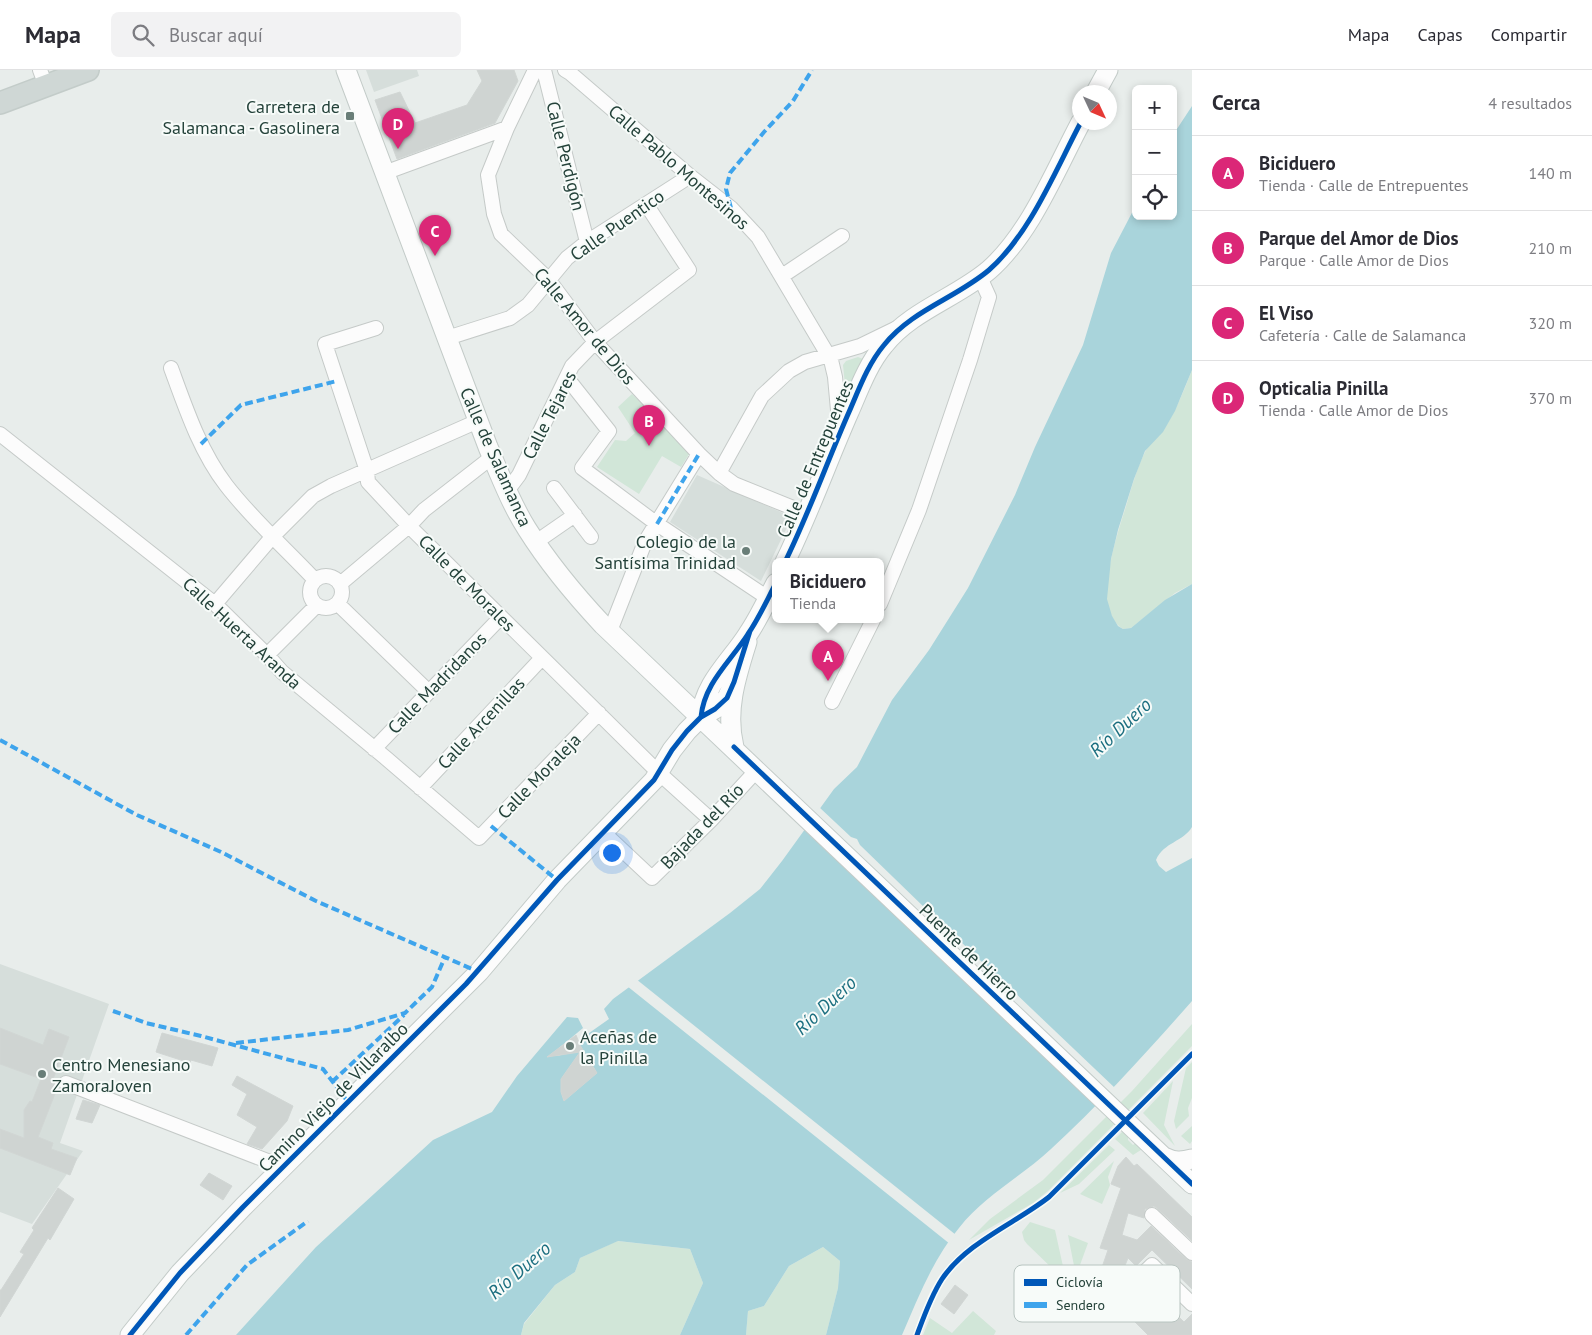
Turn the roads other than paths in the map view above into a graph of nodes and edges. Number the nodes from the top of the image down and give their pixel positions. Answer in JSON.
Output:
{"nodes":[{"id":1,"x":88,"y":70,"type":"edge"},
{"id":2,"x":346,"y":70,"type":"edge"},
{"id":3,"x":535,"y":70,"type":"edge"},
{"id":4,"x":544,"y":70,"type":"edge"},
{"id":5,"x":565,"y":70,"type":"edge"},
{"id":6,"x":1108,"y":70,"type":"edge"},
{"id":7,"x":43,"y":78,"type":"edge"},
{"id":8,"x":1100,"y":85,"type":"edge"},
{"id":9,"x":0,"y":103,"type":"edge"},
{"id":10,"x":506,"y":128,"type":"junction"},
{"id":11,"x":1077,"y":130,"type":"edge"},
{"id":12,"x":384,"y":173,"type":"junction"},
{"id":13,"x":690,"y":176,"type":"junction"},
{"id":14,"x":646,"y":204,"type":"junction"},
{"id":15,"x":842,"y":236,"type":"dead end"},
{"id":16,"x":587,"y":242,"type":"junction"},
{"id":17,"x":782,"y":276,"type":"junction"},
{"id":18,"x":980,"y":277,"type":"junction"},
{"id":19,"x":548,"y":279,"type":"junction"},
{"id":20,"x":904,"y":325,"type":"junction"},
{"id":21,"x":376,"y":328,"type":"dead end"},
{"id":22,"x":446,"y":338,"type":"junction"},
{"id":23,"x":595,"y":342,"type":"junction"},
{"id":24,"x":828,"y":355,"type":"junction"},
{"id":25,"x":171,"y":368,"type":"dead end"},
{"id":26,"x":567,"y":378,"type":"junction"},
{"id":27,"x":478,"y":421,"type":"junction"},
{"id":28,"x":0,"y":434,"type":"edge"},
{"id":29,"x":840,"y":434,"type":"junction"},
{"id":30,"x":699,"y":454,"type":"junction"},
{"id":31,"x":492,"y":457,"type":"junction"},
{"id":32,"x":367,"y":471,"type":"junction"},
{"id":33,"x":719,"y":474,"type":"junction"},
{"id":34,"x":554,"y":488,"type":"dead end"},
{"id":35,"x":507,"y":491,"type":"junction"},
{"id":36,"x":808,"y":514,"type":"junction"},
{"id":37,"x":575,"y":515,"type":"junction"},
{"id":38,"x":657,"y":524,"type":"junction"},
{"id":39,"x":409,"y":526,"type":"junction"},
{"id":40,"x":273,"y":536,"type":"junction"},
{"id":41,"x":591,"y":537,"type":"dead end"},
{"id":42,"x":536,"y":542,"type":"junction"},
{"id":43,"x":787,"y":558,"type":"edge"},
{"id":44,"x":315,"y":580,"type":"junction"},
{"id":45,"x":340,"y":584,"type":"junction"},
{"id":46,"x":772,"y":590,"type":"edge"},
{"id":47,"x":884,"y":595,"type":"edge"},
{"id":48,"x":215,"y":604,"type":"junction"},
{"id":49,"x":338,"y":604,"type":"junction"},
{"id":50,"x":316,"y":606,"type":"junction"},
{"id":51,"x":501,"y":617,"type":"junction"},
{"id":52,"x":872,"y":623,"type":"edge"},
{"id":53,"x":610,"y":632,"type":"junction"},
{"id":54,"x":750,"y":632,"type":"junction"},
{"id":55,"x":267,"y":655,"type":"junction"},
{"id":56,"x":542,"y":658,"type":"junction"},
{"id":57,"x":734,"y":682,"type":"junction"},
{"id":58,"x":429,"y":692,"type":"junction"},
{"id":59,"x":832,"y":702,"type":"dead end"},
{"id":60,"x":599,"y":713,"type":"junction"},
{"id":61,"x":701,"y":717,"type":"junction"},
{"id":62,"x":734,"y":748,"type":"junction"},
{"id":63,"x":374,"y":749,"type":"junction"},
{"id":64,"x":757,"y":770,"type":"junction"},
{"id":65,"x":659,"y":773,"type":"junction"},
{"id":66,"x":420,"y":788,"type":"junction"},
{"id":67,"x":781,"y":792,"type":"joint"},
{"id":68,"x":711,"y":820,"type":"junction"},
{"id":69,"x":603,"y":832,"type":"junction"},
{"id":70,"x":479,"y":838,"type":"joint"},
{"id":71,"x":66,"y":1083,"type":"dead end"},
{"id":72,"x":1164,"y":1157,"type":"junction"},
{"id":73,"x":1192,"y":1159,"type":"edge"},
{"id":74,"x":283,"y":1168,"type":"junction"},
{"id":75,"x":1191,"y":1179,"type":"edge"},
{"id":76,"x":1152,"y":1215,"type":"dead end"},
{"id":77,"x":1192,"y":1253,"type":"edge"},
{"id":78,"x":1180,"y":1292,"type":"edge"},
{"id":79,"x":1192,"y":1304,"type":"edge"},
{"id":80,"x":130,"y":1335,"type":"edge"}],
"edges":[{"from":1,"to":7,"type":"main road"},
{"from":2,"to":12,"type":"street","name":"Calle de Salamanca"},
{"from":3,"to":10,"type":"street","name":"Calle Amor de Dios"},
{"from":4,"to":16,"type":"street","name":"Calle Perdigón"},
{"from":5,"to":13,"type":"street","name":"Calle Pablo Montesinos"},
{"from":6,"to":8,"type":"street"},
{"from":7,"to":9,"type":"main road"},
{"from":10,"to":12,"type":"street"},
{"from":10,"to":19,"type":"street","name":"Calle Amor de Dios"},
{"from":11,"to":18,"type":"street","name":"Calle de Entrepuentes"},
{"from":12,"to":22,"type":"street","name":"Calle de Salamanca"},
{"from":13,"to":14,"type":"street","name":"Calle Puentico"},
{"from":13,"to":17,"type":"street","name":"Calle Pablo Montesinos"},
{"from":14,"to":16,"type":"street","name":"Calle Puentico"},
{"from":14,"to":23,"type":"street","name":"Calle Tejares"},
{"from":15,"to":17,"type":"street"},
{"from":16,"to":19,"type":"street","name":"Calle Puentico"},
{"from":17,"to":24,"type":"street","name":"Calle Pablo Montesinos"},
{"from":18,"to":20,"type":"street","name":"Calle de Entrepuentes"},
{"from":18,"to":47,"type":"street"},
{"from":19,"to":22,"type":"street","name":"Calle Puentico"},
{"from":19,"to":23,"type":"street","name":"Calle Amor de Dios"},
{"from":20,"to":24,"type":"street"},
{"from":20,"to":29,"type":"street","name":"Calle de Entrepuentes"},
{"from":21,"to":32,"type":"street","name":"Calle de Morales"},
{"from":22,"to":27,"type":"street","name":"Calle de Salamanca"},
{"from":23,"to":26,"type":"street","name":"Calle Tejares"},
{"from":23,"to":30,"type":"street","name":"Calle Amor de Dios"},
{"from":24,"to":29,"type":"street","name":"Calle Pablo Montesinos"},
{"from":24,"to":33,"type":"street"},
{"from":25,"to":40,"type":"street"},
{"from":26,"to":35,"type":"street","name":"Calle Tejares"},
{"from":26,"to":38,"type":"street"},
{"from":27,"to":31,"type":"street","name":"Calle de Salamanca"},
{"from":27,"to":32,"type":"street"},
{"from":28,"to":48,"type":"street","name":"Calle Huerta Aranda"},
{"from":29,"to":36,"type":"street","name":"Calle de Entrepuentes"},
{"from":30,"to":33,"type":"street","name":"Calle Amor de Dios"},
{"from":30,"to":38,"type":"street"},
{"from":31,"to":35,"type":"street","name":"Calle de Salamanca"},
{"from":31,"to":39,"type":"street"},
{"from":32,"to":39,"type":"street","name":"Calle de Morales"},
{"from":32,"to":40,"type":"street"},
{"from":33,"to":36,"type":"street","name":"Calle Amor de Dios"},
{"from":34,"to":37,"type":"street"},
{"from":35,"to":42,"type":"street","name":"Calle de Salamanca"},
{"from":36,"to":43,"type":"street","name":"Calle de Entrepuentes"},
{"from":37,"to":41,"type":"street"},
{"from":37,"to":42,"type":"street"},
{"from":38,"to":46,"type":"street"},
{"from":38,"to":53,"type":"street"},
{"from":39,"to":45,"type":"street"},
{"from":39,"to":51,"type":"street","name":"Calle de Morales"},
{"from":40,"to":44,"type":"street"},
{"from":40,"to":48,"type":"street"},
{"from":42,"to":53,"type":"street","name":"Calle de Salamanca"},
{"from":44,"to":45,"type":"street"},
{"from":44,"to":50,"type":"street"},
{"from":45,"to":49,"type":"street"},
{"from":46,"to":54,"type":"street"},
{"from":48,"to":55,"type":"street","name":"Calle Huerta Aranda"},
{"from":49,"to":50,"type":"street"},
{"from":49,"to":58,"type":"street"},
{"from":50,"to":55,"type":"street"},
{"from":51,"to":56,"type":"street","name":"Calle de Morales"},
{"from":51,"to":58,"type":"street","name":"Calle Madridanos"},
{"from":52,"to":59,"type":"street"},
{"from":53,"to":61,"type":"street","name":"Calle de Salamanca"},
{"from":54,"to":57,"type":"street"},
{"from":54,"to":61,"type":"street"},
{"from":55,"to":63,"type":"street","name":"Calle Huerta Aranda"},
{"from":56,"to":60,"type":"street","name":"Calle de Morales"},
{"from":56,"to":66,"type":"street","name":"Calle Arcenillas"},
{"from":57,"to":61,"type":"street"},
{"from":57,"to":62,"type":"street"},
{"from":58,"to":63,"type":"street","name":"Calle Madridanos"},
{"from":60,"to":65,"type":"street","name":"Calle de Morales"},
{"from":60,"to":70,"type":"street","name":"Calle Moraleja"},
{"from":61,"to":62,"type":"street","name":"Calle de Salamanca"},
{"from":61,"to":65,"type":"street","name":"Camino Viejo de Villaralbo"},
{"from":62,"to":64,"type":"street","name":"Calle de Salamanca"},
{"from":63,"to":66,"type":"street","name":"Calle Huerta Aranda"},
{"from":64,"to":67,"type":"street","name":"Calle de Salamanca"},
{"from":64,"to":68,"type":"street","name":"Bajada del Río"},
{"from":65,"to":68,"type":"street","name":"Calle de Morales"},
{"from":65,"to":69,"type":"street","name":"Camino Viejo de Villaralbo"},
{"from":66,"to":70,"type":"street","name":"Calle Huerta Aranda"},
{"from":67,"to":72,"type":"street","name":"Puente de Hierro"},
{"from":68,"to":69,"type":"street","name":"Bajada del Río"},
{"from":69,"to":74,"type":"street","name":"Camino Viejo de Villaralbo"},
{"from":71,"to":74,"type":"street"},
{"from":72,"to":73,"type":"street"},
{"from":72,"to":75,"type":"street","name":"Puente de Hierro"},
{"from":74,"to":80,"type":"street","name":"Camino Viejo de Villaralbo"},
{"from":76,"to":77,"type":"street"},
{"from":78,"to":79,"type":"street"}]}
